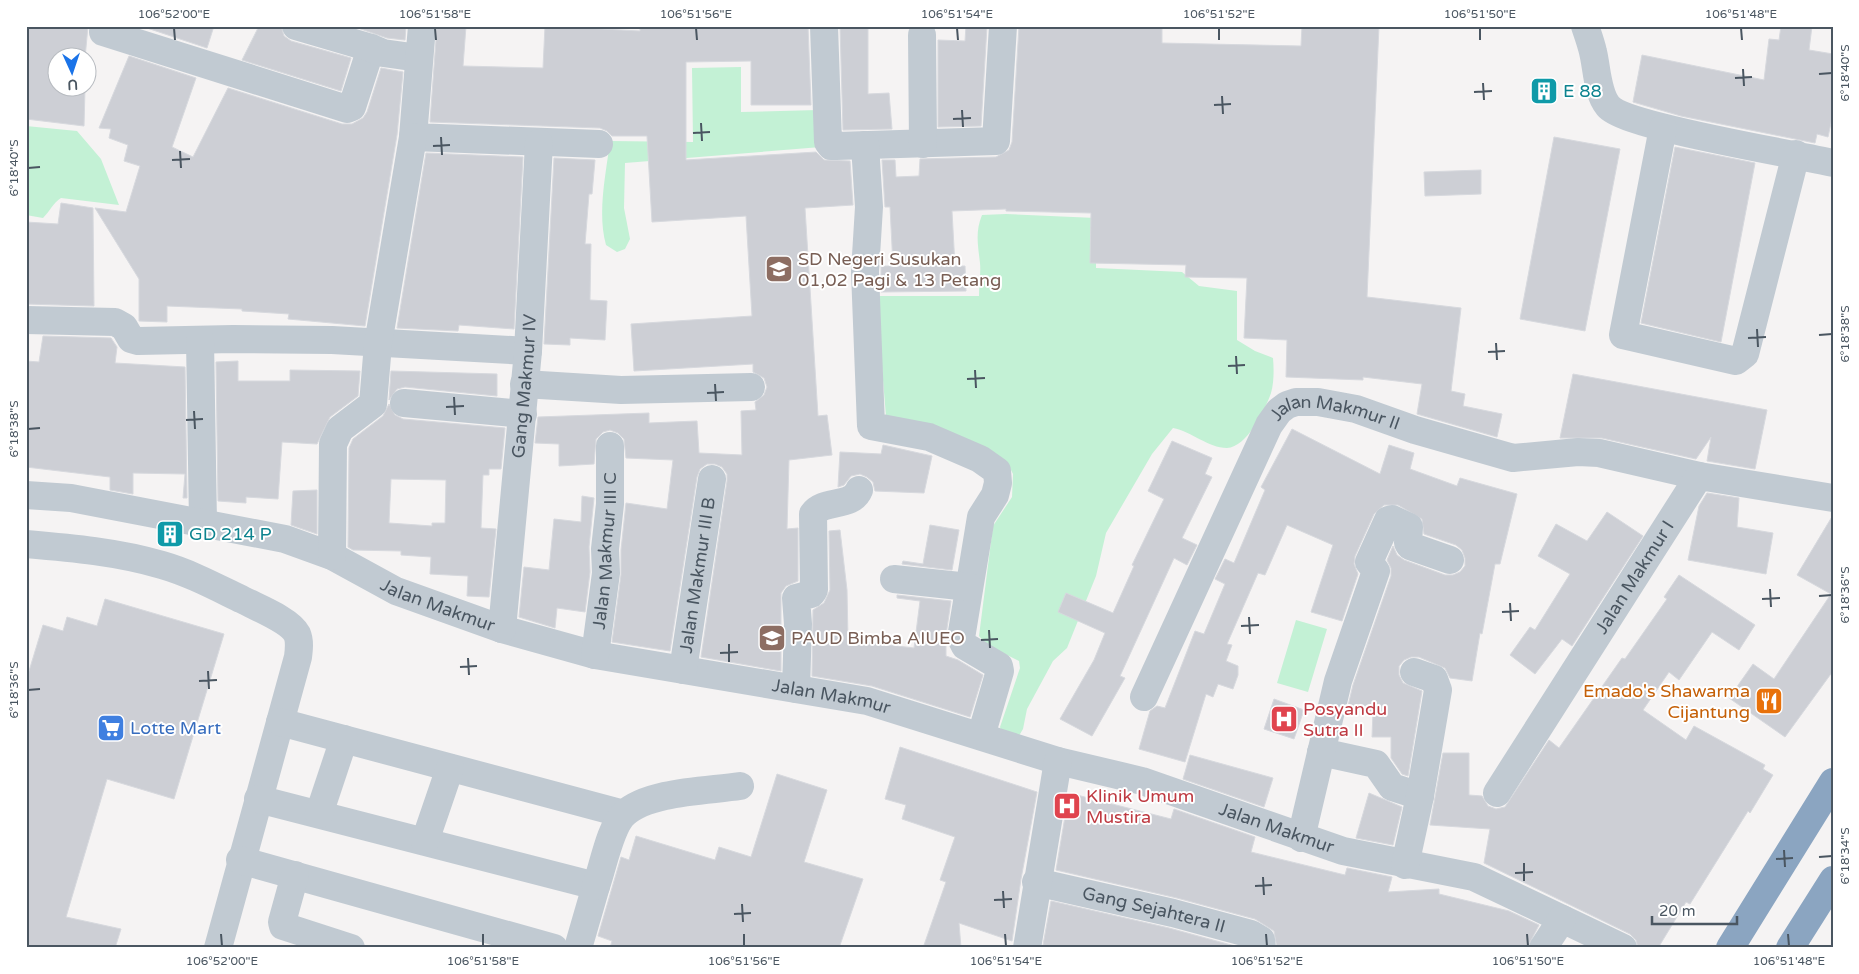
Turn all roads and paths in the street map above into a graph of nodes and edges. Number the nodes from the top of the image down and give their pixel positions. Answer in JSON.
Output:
{"nodes":[{"id":1,"x":104,"y":26,"type":"edge"},
{"id":2,"x":296,"y":26,"type":"edge"},
{"id":3,"x":422,"y":26,"type":"edge"},
{"id":4,"x":824,"y":26,"type":"edge"},
{"id":5,"x":1003,"y":26,"type":"edge"},
{"id":6,"x":1585,"y":26,"type":"edge"},
{"id":7,"x":922,"y":35,"type":"dead end"},
{"id":8,"x":371,"y":48,"type":"junction"},
{"id":9,"x":419,"y":58,"type":"junction"},
{"id":10,"x":1663,"y":128,"type":"junction"},
{"id":11,"x":413,"y":137,"type":"junction"},
{"id":12,"x":539,"y":143,"type":"junction"},
{"id":13,"x":599,"y":144,"type":"dead end"},
{"id":14,"x":923,"y":144,"type":"junction"},
{"id":15,"x":865,"y":145,"type":"junction"},
{"id":16,"x":1796,"y":154,"type":"junction"},
{"id":17,"x":1833,"y":163,"type":"edge"},
{"id":18,"x":26,"y":320,"type":"edge"},
{"id":19,"x":200,"y":340,"type":"junction"},
{"id":20,"x":378,"y":344,"type":"junction"},
{"id":21,"x":528,"y":351,"type":"junction"},
{"id":22,"x":524,"y":384,"type":"junction"},
{"id":23,"x":752,"y":387,"type":"dead end"},
{"id":24,"x":404,"y":404,"type":"dead end"},
{"id":25,"x":523,"y":414,"type":"junction"},
{"id":26,"x":610,"y":446,"type":"dead end"},
{"id":27,"x":1699,"y":476,"type":"junction"},
{"id":28,"x":712,"y":479,"type":"dead end"},
{"id":29,"x":859,"y":490,"type":"dead end"},
{"id":30,"x":26,"y":494,"type":"edge"},
{"id":31,"x":1833,"y":498,"type":"edge"},
{"id":32,"x":204,"y":523,"type":"junction"},
{"id":33,"x":26,"y":544,"type":"edge"},
{"id":34,"x":332,"y":556,"type":"junction"},
{"id":35,"x":1450,"y":560,"type":"dead end"},
{"id":36,"x":894,"y":579,"type":"dead end"},
{"id":37,"x":969,"y":587,"type":"junction"},
{"id":38,"x":502,"y":628,"type":"junction"},
{"id":39,"x":595,"y":655,"type":"junction"},
{"id":40,"x":683,"y":670,"type":"junction"},
{"id":41,"x":1414,"y":672,"type":"dead end"},
{"id":42,"x":796,"y":689,"type":"junction"},
{"id":43,"x":1144,"y":697,"type":"dead end"},
{"id":44,"x":280,"y":722,"type":"junction"},
{"id":45,"x":981,"y":736,"type":"junction"},
{"id":46,"x":344,"y":739,"type":"junction"},
{"id":47,"x":1321,"y":752,"type":"junction"},
{"id":48,"x":1058,"y":762,"type":"junction"},
{"id":49,"x":450,"y":768,"type":"junction"},
{"id":50,"x":1833,"y":782,"type":"edge"},
{"id":51,"x":740,"y":786,"type":"dead end"},
{"id":52,"x":1497,"y":793,"type":"dead end"},
{"id":53,"x":1420,"y":796,"type":"junction"},
{"id":54,"x":258,"y":799,"type":"junction"},
{"id":55,"x":319,"y":814,"type":"junction"},
{"id":56,"x":624,"y":814,"type":"junction"},
{"id":57,"x":1301,"y":838,"type":"junction"},
{"id":58,"x":425,"y":841,"type":"junction"},
{"id":59,"x":240,"y":860,"type":"junction"},
{"id":60,"x":1405,"y":864,"type":"junction"},
{"id":61,"x":295,"y":875,"type":"junction"},
{"id":62,"x":1036,"y":882,"type":"junction"},
{"id":63,"x":1833,"y":882,"type":"edge"},
{"id":64,"x":596,"y":886,"type":"junction"},
{"id":65,"x":1562,"y":919,"type":"junction"},
{"id":66,"x":1799,"y":942,"type":"edge"},
{"id":67,"x":552,"y":947,"type":"edge"},
{"id":68,"x":218,"y":948,"type":"edge"},
{"id":69,"x":350,"y":948,"type":"edge"},
{"id":70,"x":578,"y":948,"type":"edge"},
{"id":71,"x":1027,"y":948,"type":"edge"},
{"id":72,"x":1262,"y":948,"type":"edge"},
{"id":73,"x":1543,"y":948,"type":"edge"},
{"id":74,"x":1623,"y":948,"type":"edge"},
{"id":75,"x":1730,"y":948,"type":"edge"}],
"edges":[{"from":1,"to":8,"type":"street"},
{"from":2,"to":8,"type":"street"},
{"from":3,"to":9,"type":"street"},
{"from":4,"to":15,"type":"street"},
{"from":5,"to":14,"type":"street"},
{"from":6,"to":10,"type":"street"},
{"from":7,"to":14,"type":"street"},
{"from":8,"to":9,"type":"street"},
{"from":9,"to":11,"type":"street"},
{"from":10,"to":16,"type":"street"},
{"from":10,"to":16,"type":"street"},
{"from":11,"to":12,"type":"street"},
{"from":11,"to":20,"type":"street"},
{"from":12,"to":13,"type":"street"},
{"from":12,"to":21,"type":"street","name":"Gang Makmur IV"},
{"from":14,"to":15,"type":"street"},
{"from":15,"to":37,"type":"street"},
{"from":16,"to":17,"type":"street"},
{"from":18,"to":19,"type":"street"},
{"from":19,"to":20,"type":"street"},
{"from":19,"to":32,"type":"street"},
{"from":20,"to":21,"type":"street"},
{"from":20,"to":34,"type":"street"},
{"from":21,"to":22,"type":"street","name":"Gang Makmur IV"},
{"from":22,"to":23,"type":"street"},
{"from":22,"to":25,"type":"street","name":"Gang Makmur IV"},
{"from":24,"to":25,"type":"street"},
{"from":25,"to":38,"type":"street","name":"Gang Makmur IV"},
{"from":26,"to":39,"type":"street","name":"Jalan Makmur III C"},
{"from":27,"to":31,"type":"street"},
{"from":27,"to":43,"type":"street","name":"Jalan Makmur II"},
{"from":27,"to":52,"type":"street","name":"Jalan Makmur I"},
{"from":28,"to":40,"type":"street","name":"Jalan Makmur III B"},
{"from":29,"to":42,"type":"street"},
{"from":30,"to":32,"type":"street","name":"Jalan Makmur"},
{"from":32,"to":34,"type":"street","name":"Jalan Makmur"},
{"from":33,"to":44,"type":"street"},
{"from":34,"to":38,"type":"street","name":"Jalan Makmur"},
{"from":35,"to":47,"type":"street"},
{"from":36,"to":37,"type":"street"},
{"from":37,"to":45,"type":"street"},
{"from":38,"to":39,"type":"street","name":"Jalan Makmur"},
{"from":39,"to":40,"type":"street","name":"Jalan Makmur"},
{"from":40,"to":42,"type":"street","name":"Jalan Makmur"},
{"from":41,"to":53,"type":"street"},
{"from":42,"to":45,"type":"street","name":"Jalan Makmur"},
{"from":44,"to":46,"type":"street"},
{"from":44,"to":54,"type":"street"},
{"from":45,"to":48,"type":"street","name":"Jalan Makmur"},
{"from":46,"to":49,"type":"street"},
{"from":46,"to":55,"type":"street"},
{"from":47,"to":53,"type":"street"},
{"from":47,"to":57,"type":"street"},
{"from":48,"to":57,"type":"street","name":"Jalan Makmur"},
{"from":48,"to":62,"type":"street"},
{"from":49,"to":56,"type":"street"},
{"from":49,"to":58,"type":"street"},
{"from":50,"to":75,"type":"highway"},
{"from":51,"to":56,"type":"street"},
{"from":53,"to":60,"type":"street"},
{"from":54,"to":55,"type":"street"},
{"from":54,"to":59,"type":"street"},
{"from":55,"to":58,"type":"street"},
{"from":56,"to":64,"type":"street"},
{"from":57,"to":60,"type":"street","name":"Jalan Makmur"},
{"from":58,"to":64,"type":"street"},
{"from":59,"to":61,"type":"street"},
{"from":59,"to":68,"type":"street"},
{"from":60,"to":65,"type":"street","name":"Jalan Makmur"},
{"from":61,"to":67,"type":"street"},
{"from":61,"to":69,"type":"street"},
{"from":62,"to":71,"type":"street"},
{"from":62,"to":72,"type":"street","name":"Gang Sejahtera II"},
{"from":63,"to":66,"type":"highway"},
{"from":64,"to":70,"type":"street"},
{"from":65,"to":73,"type":"street"},
{"from":65,"to":74,"type":"street","name":"Jalan Makmur"}]}
